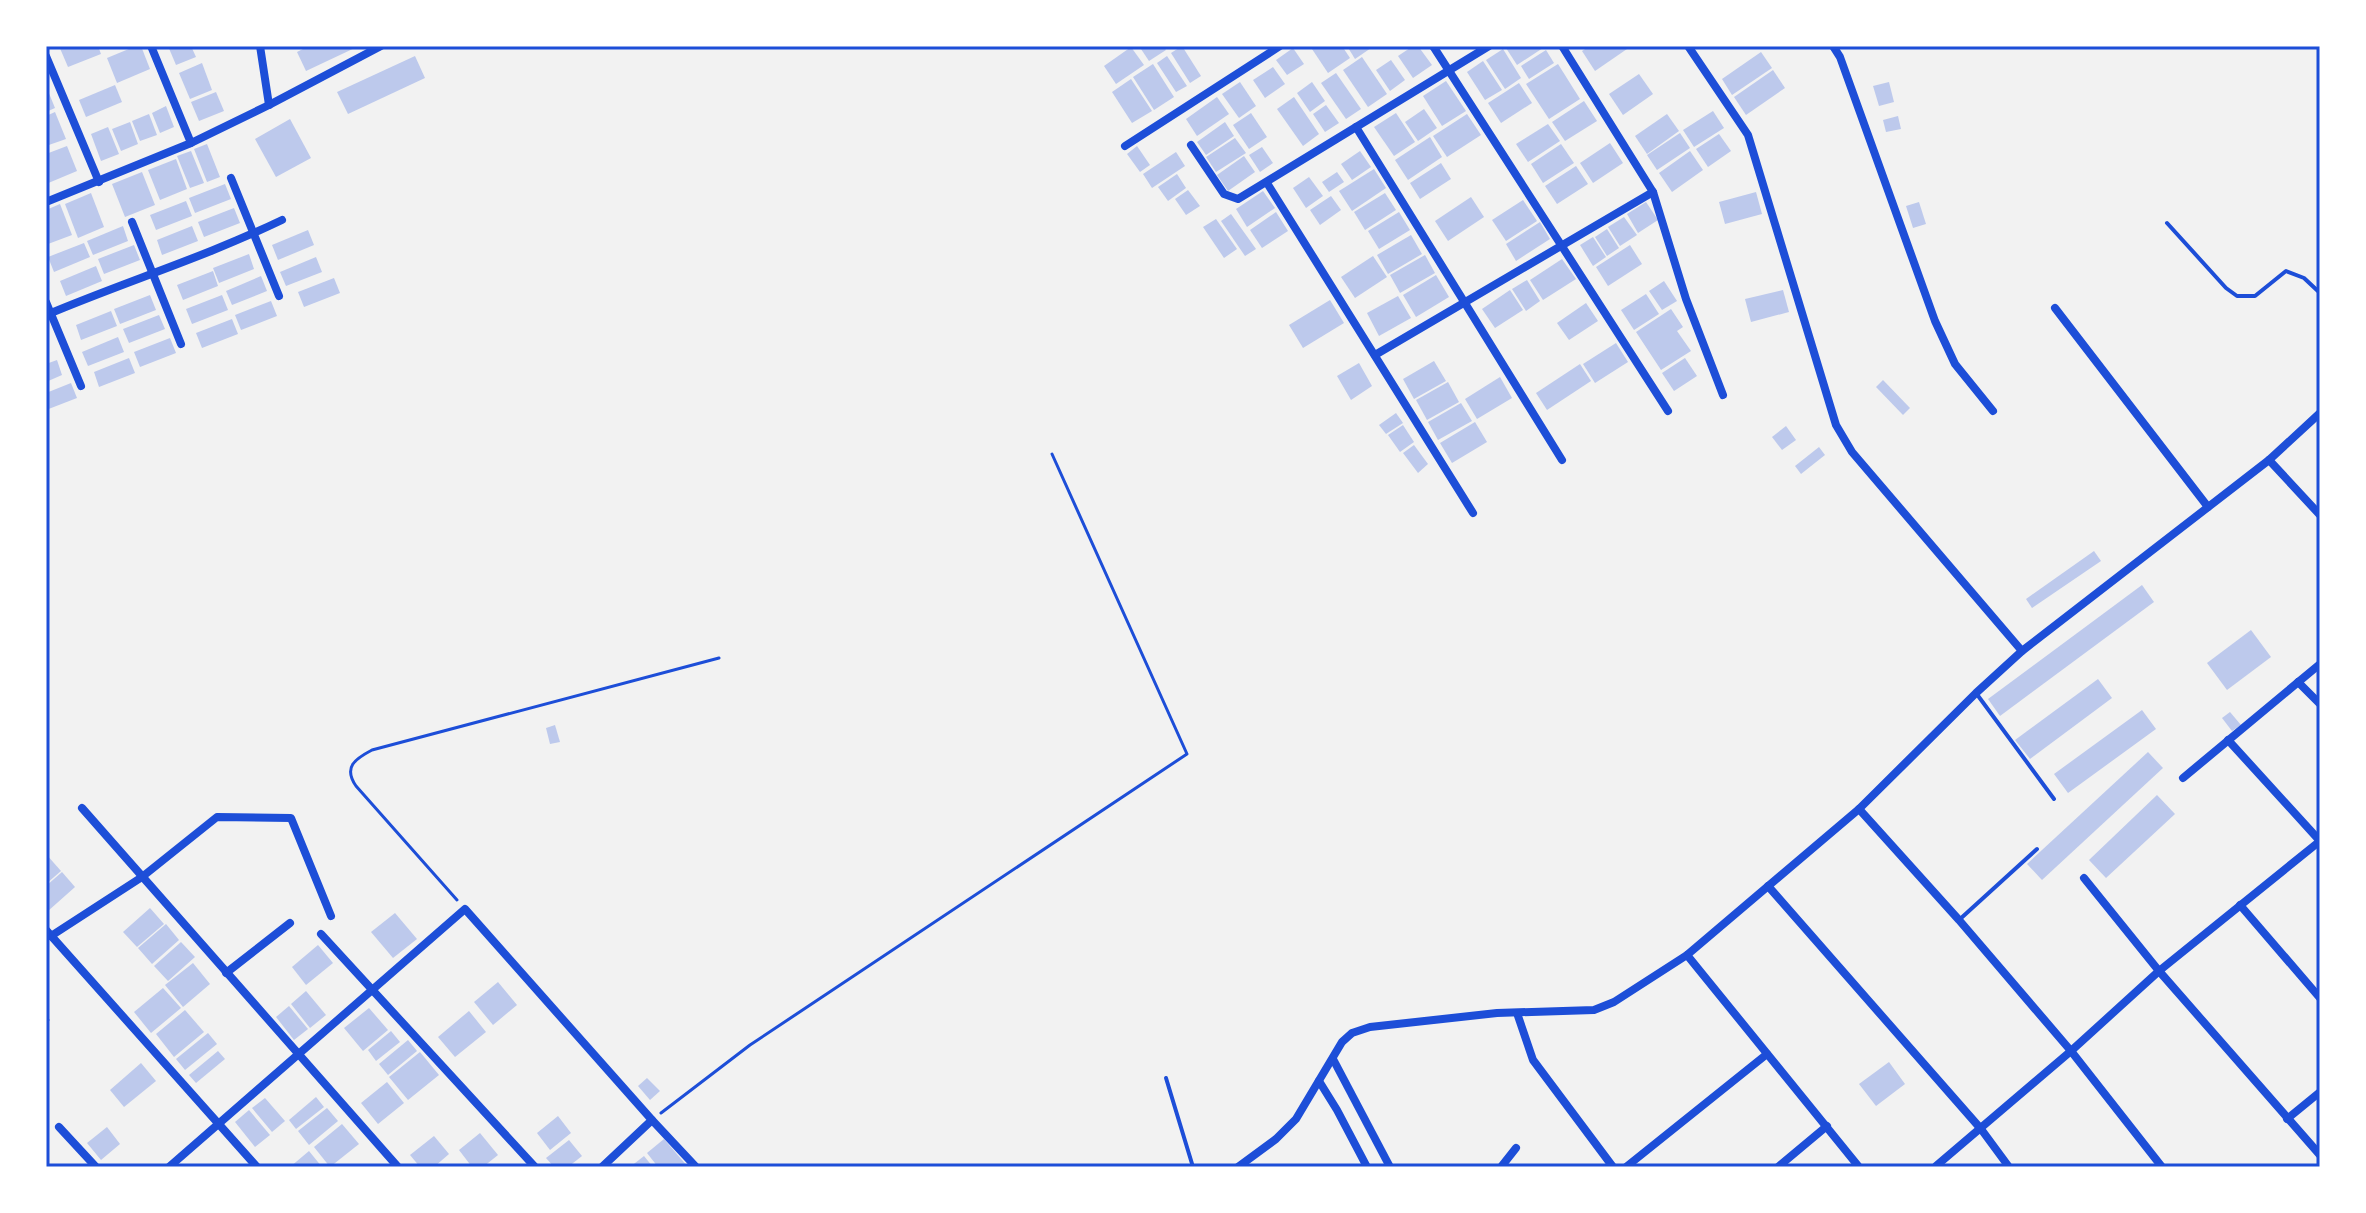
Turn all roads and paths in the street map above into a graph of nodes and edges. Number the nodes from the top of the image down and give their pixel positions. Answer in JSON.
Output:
{"nodes":[{"id":1,"x":151,"y":46,"type":"edge"},
{"id":2,"x":260,"y":46,"type":"edge"},
{"id":3,"x":381,"y":46,"type":"edge"},
{"id":4,"x":1280,"y":46,"type":"edge"},
{"id":5,"x":1433,"y":46,"type":"edge"},
{"id":6,"x":1489,"y":46,"type":"edge"},
{"id":7,"x":1562,"y":46,"type":"edge"},
{"id":8,"x":1688,"y":46,"type":"edge"},
{"id":9,"x":1833,"y":46,"type":"edge"},
{"id":10,"x":46,"y":56,"type":"edge"},
{"id":11,"x":1449,"y":71,"type":"junction"},
{"id":12,"x":269,"y":105,"type":"junction"},
{"id":13,"x":1356,"y":127,"type":"junction"},
{"id":14,"x":191,"y":143,"type":"junction"},
{"id":15,"x":1191,"y":145,"type":"dead end"},
{"id":16,"x":1125,"y":146,"type":"dead end"},
{"id":17,"x":231,"y":178,"type":"dead end"},
{"id":18,"x":99,"y":182,"type":"junction"},
{"id":19,"x":1267,"y":183,"type":"junction"},
{"id":20,"x":1653,"y":192,"type":"junction"},
{"id":21,"x":46,"y":202,"type":"edge"},
{"id":22,"x":282,"y":220,"type":"dead end"},
{"id":23,"x":132,"y":222,"type":"dead end"},
{"id":24,"x":2167,"y":223,"type":"dead end"},
{"id":25,"x":254,"y":233,"type":"junction"},
{"id":26,"x":1562,"y":247,"type":"junction"},
{"id":27,"x":154,"y":273,"type":"junction"},
{"id":28,"x":2320,"y":293,"type":"edge"},
{"id":29,"x":279,"y":296,"type":"dead end"},
{"id":30,"x":46,"y":302,"type":"edge"},
{"id":31,"x":1465,"y":303,"type":"junction"},
{"id":32,"x":2055,"y":308,"type":"dead end"},
{"id":33,"x":48,"y":314,"type":"edge"},
{"id":34,"x":181,"y":344,"type":"dead end"},
{"id":35,"x":1375,"y":355,"type":"junction"},
{"id":36,"x":81,"y":386,"type":"dead end"},
{"id":37,"x":1723,"y":395,"type":"dead end"},
{"id":38,"x":1668,"y":411,"type":"dead end"},
{"id":39,"x":1993,"y":411,"type":"dead end"},
{"id":40,"x":2320,"y":413,"type":"edge"},
{"id":41,"x":1052,"y":454,"type":"dead end"},
{"id":42,"x":1562,"y":460,"type":"dead end"},
{"id":43,"x":2269,"y":460,"type":"junction"},
{"id":44,"x":2208,"y":507,"type":"junction"},
{"id":45,"x":1473,"y":513,"type":"dead end"},
{"id":46,"x":2320,"y":515,"type":"edge"},
{"id":47,"x":2022,"y":651,"type":"junction"},
{"id":48,"x":719,"y":658,"type":"dead end"},
{"id":49,"x":2320,"y":664,"type":"edge"},
{"id":50,"x":2298,"y":682,"type":"junction"},
{"id":51,"x":1976,"y":693,"type":"junction"},
{"id":52,"x":2320,"y":704,"type":"edge"},
{"id":53,"x":2228,"y":740,"type":"junction"},
{"id":54,"x":2183,"y":778,"type":"dead end"},
{"id":55,"x":2054,"y":799,"type":"dead end"},
{"id":56,"x":82,"y":808,"type":"dead end"},
{"id":57,"x":1859,"y":809,"type":"junction"},
{"id":58,"x":2320,"y":841,"type":"edge"},
{"id":59,"x":2037,"y":849,"type":"dead end"},
{"id":60,"x":142,"y":877,"type":"junction"},
{"id":61,"x":2084,"y":878,"type":"dead end"},
{"id":62,"x":1768,"y":886,"type":"junction"},
{"id":63,"x":2240,"y":905,"type":"junction"},
{"id":64,"x":465,"y":909,"type":"junction"},
{"id":65,"x":331,"y":916,"type":"dead end"},
{"id":66,"x":1959,"y":920,"type":"junction"},
{"id":67,"x":290,"y":923,"type":"dead end"},
{"id":68,"x":48,"y":933,"type":"edge"},
{"id":69,"x":321,"y":934,"type":"dead end"},
{"id":70,"x":1687,"y":955,"type":"junction"},
{"id":71,"x":2159,"y":971,"type":"junction"},
{"id":72,"x":226,"y":973,"type":"junction"},
{"id":73,"x":372,"y":990,"type":"junction"},
{"id":74,"x":2320,"y":998,"type":"edge"},
{"id":75,"x":1517,"y":1013,"type":"junction"},
{"id":76,"x":2071,"y":1051,"type":"junction"},
{"id":77,"x":1767,"y":1054,"type":"junction"},
{"id":78,"x":298,"y":1056,"type":"junction"},
{"id":79,"x":1333,"y":1059,"type":"junction"},
{"id":80,"x":1166,"y":1078,"type":"dead end"},
{"id":81,"x":1319,"y":1081,"type":"junction"},
{"id":82,"x":2320,"y":1092,"type":"edge"},
{"id":83,"x":2287,"y":1119,"type":"junction"},
{"id":84,"x":652,"y":1120,"type":"junction"},
{"id":85,"x":217,"y":1123,"type":"junction"},
{"id":86,"x":1827,"y":1126,"type":"junction"},
{"id":87,"x":59,"y":1127,"type":"dead end"},
{"id":88,"x":1981,"y":1129,"type":"junction"},
{"id":89,"x":1516,"y":1148,"type":"dead end"},
{"id":90,"x":2320,"y":1155,"type":"edge"},
{"id":91,"x":1936,"y":1166,"type":"edge"},
{"id":92,"x":96,"y":1167,"type":"edge"},
{"id":93,"x":169,"y":1167,"type":"edge"},
{"id":94,"x":257,"y":1167,"type":"edge"},
{"id":95,"x":398,"y":1167,"type":"edge"},
{"id":96,"x":535,"y":1167,"type":"edge"},
{"id":97,"x":602,"y":1167,"type":"edge"},
{"id":98,"x":696,"y":1167,"type":"edge"},
{"id":99,"x":1193,"y":1167,"type":"edge"},
{"id":100,"x":1238,"y":1167,"type":"edge"},
{"id":101,"x":1367,"y":1167,"type":"edge"},
{"id":102,"x":1390,"y":1167,"type":"edge"},
{"id":103,"x":1501,"y":1167,"type":"edge"},
{"id":104,"x":1613,"y":1167,"type":"edge"},
{"id":105,"x":1626,"y":1167,"type":"edge"},
{"id":106,"x":1778,"y":1167,"type":"edge"},
{"id":107,"x":1859,"y":1167,"type":"edge"},
{"id":108,"x":2009,"y":1167,"type":"edge"},
{"id":109,"x":2162,"y":1167,"type":"edge"}],
"edges":[{"from":1,"to":14,"type":"street"},
{"from":2,"to":12,"type":"street"},
{"from":3,"to":12,"type":"street"},
{"from":4,"to":16,"type":"street"},
{"from":5,"to":11,"type":"street"},
{"from":6,"to":11,"type":"street"},
{"from":7,"to":20,"type":"street"},
{"from":8,"to":47,"type":"street"},
{"from":9,"to":39,"type":"street"},
{"from":10,"to":18,"type":"street"},
{"from":11,"to":13,"type":"street"},
{"from":11,"to":26,"type":"street"},
{"from":12,"to":14,"type":"street"},
{"from":13,"to":19,"type":"street"},
{"from":13,"to":31,"type":"street"},
{"from":14,"to":18,"type":"street"},
{"from":15,"to":19,"type":"street"},
{"from":17,"to":25,"type":"street"},
{"from":18,"to":21,"type":"street"},
{"from":19,"to":35,"type":"street"},
{"from":20,"to":26,"type":"street"},
{"from":20,"to":37,"type":"street"},
{"from":22,"to":25,"type":"street"},
{"from":23,"to":27,"type":"street"},
{"from":24,"to":28,"type":"lane"},
{"from":25,"to":27,"type":"street"},
{"from":25,"to":29,"type":"street"},
{"from":26,"to":31,"type":"street"},
{"from":26,"to":38,"type":"street"},
{"from":27,"to":33,"type":"street"},
{"from":27,"to":34,"type":"street"},
{"from":30,"to":33,"type":"street"},
{"from":31,"to":35,"type":"street"},
{"from":31,"to":42,"type":"street"},
{"from":32,"to":44,"type":"street"},
{"from":33,"to":36,"type":"street"},
{"from":35,"to":45,"type":"street"},
{"from":40,"to":43,"type":"street"},
{"from":41,"to":84,"type":"path"},
{"from":43,"to":44,"type":"street"},
{"from":43,"to":46,"type":"street"},
{"from":44,"to":47,"type":"street"},
{"from":47,"to":51,"type":"street"},
{"from":48,"to":64,"type":"path"},
{"from":49,"to":50,"type":"street"},
{"from":50,"to":52,"type":"street"},
{"from":50,"to":53,"type":"street"},
{"from":51,"to":55,"type":"lane"},
{"from":51,"to":57,"type":"street"},
{"from":53,"to":54,"type":"street"},
{"from":53,"to":58,"type":"street"},
{"from":56,"to":60,"type":"street"},
{"from":57,"to":62,"type":"street"},
{"from":57,"to":66,"type":"street"},
{"from":58,"to":63,"type":"street"},
{"from":59,"to":66,"type":"lane"},
{"from":60,"to":65,"type":"street"},
{"from":60,"to":68,"type":"street"},
{"from":60,"to":72,"type":"street"},
{"from":61,"to":71,"type":"street"},
{"from":62,"to":70,"type":"street"},
{"from":62,"to":88,"type":"street"},
{"from":63,"to":71,"type":"street"},
{"from":63,"to":74,"type":"street"},
{"from":64,"to":73,"type":"street"},
{"from":64,"to":84,"type":"street"},
{"from":66,"to":76,"type":"street"},
{"from":67,"to":72,"type":"street"},
{"from":68,"to":85,"type":"street"},
{"from":69,"to":73,"type":"street"},
{"from":70,"to":75,"type":"street"},
{"from":70,"to":77,"type":"street"},
{"from":71,"to":76,"type":"street"},
{"from":71,"to":83,"type":"street"},
{"from":72,"to":78,"type":"street"},
{"from":73,"to":78,"type":"street"},
{"from":73,"to":96,"type":"street"},
{"from":75,"to":79,"type":"street"},
{"from":75,"to":104,"type":"street"},
{"from":76,"to":88,"type":"street"},
{"from":76,"to":109,"type":"street"},
{"from":77,"to":86,"type":"street"},
{"from":77,"to":105,"type":"street"},
{"from":78,"to":85,"type":"street"},
{"from":78,"to":95,"type":"street"},
{"from":79,"to":81,"type":"street"},
{"from":79,"to":102,"type":"street"},
{"from":80,"to":99,"type":"lane"},
{"from":81,"to":100,"type":"street"},
{"from":81,"to":101,"type":"street"},
{"from":82,"to":83,"type":"street"},
{"from":83,"to":90,"type":"street"},
{"from":84,"to":97,"type":"street"},
{"from":84,"to":98,"type":"street"},
{"from":85,"to":93,"type":"street"},
{"from":85,"to":94,"type":"street"},
{"from":86,"to":106,"type":"street"},
{"from":86,"to":107,"type":"street"},
{"from":87,"to":92,"type":"street"},
{"from":88,"to":91,"type":"street"},
{"from":88,"to":108,"type":"street"},
{"from":89,"to":103,"type":"street"}]}
